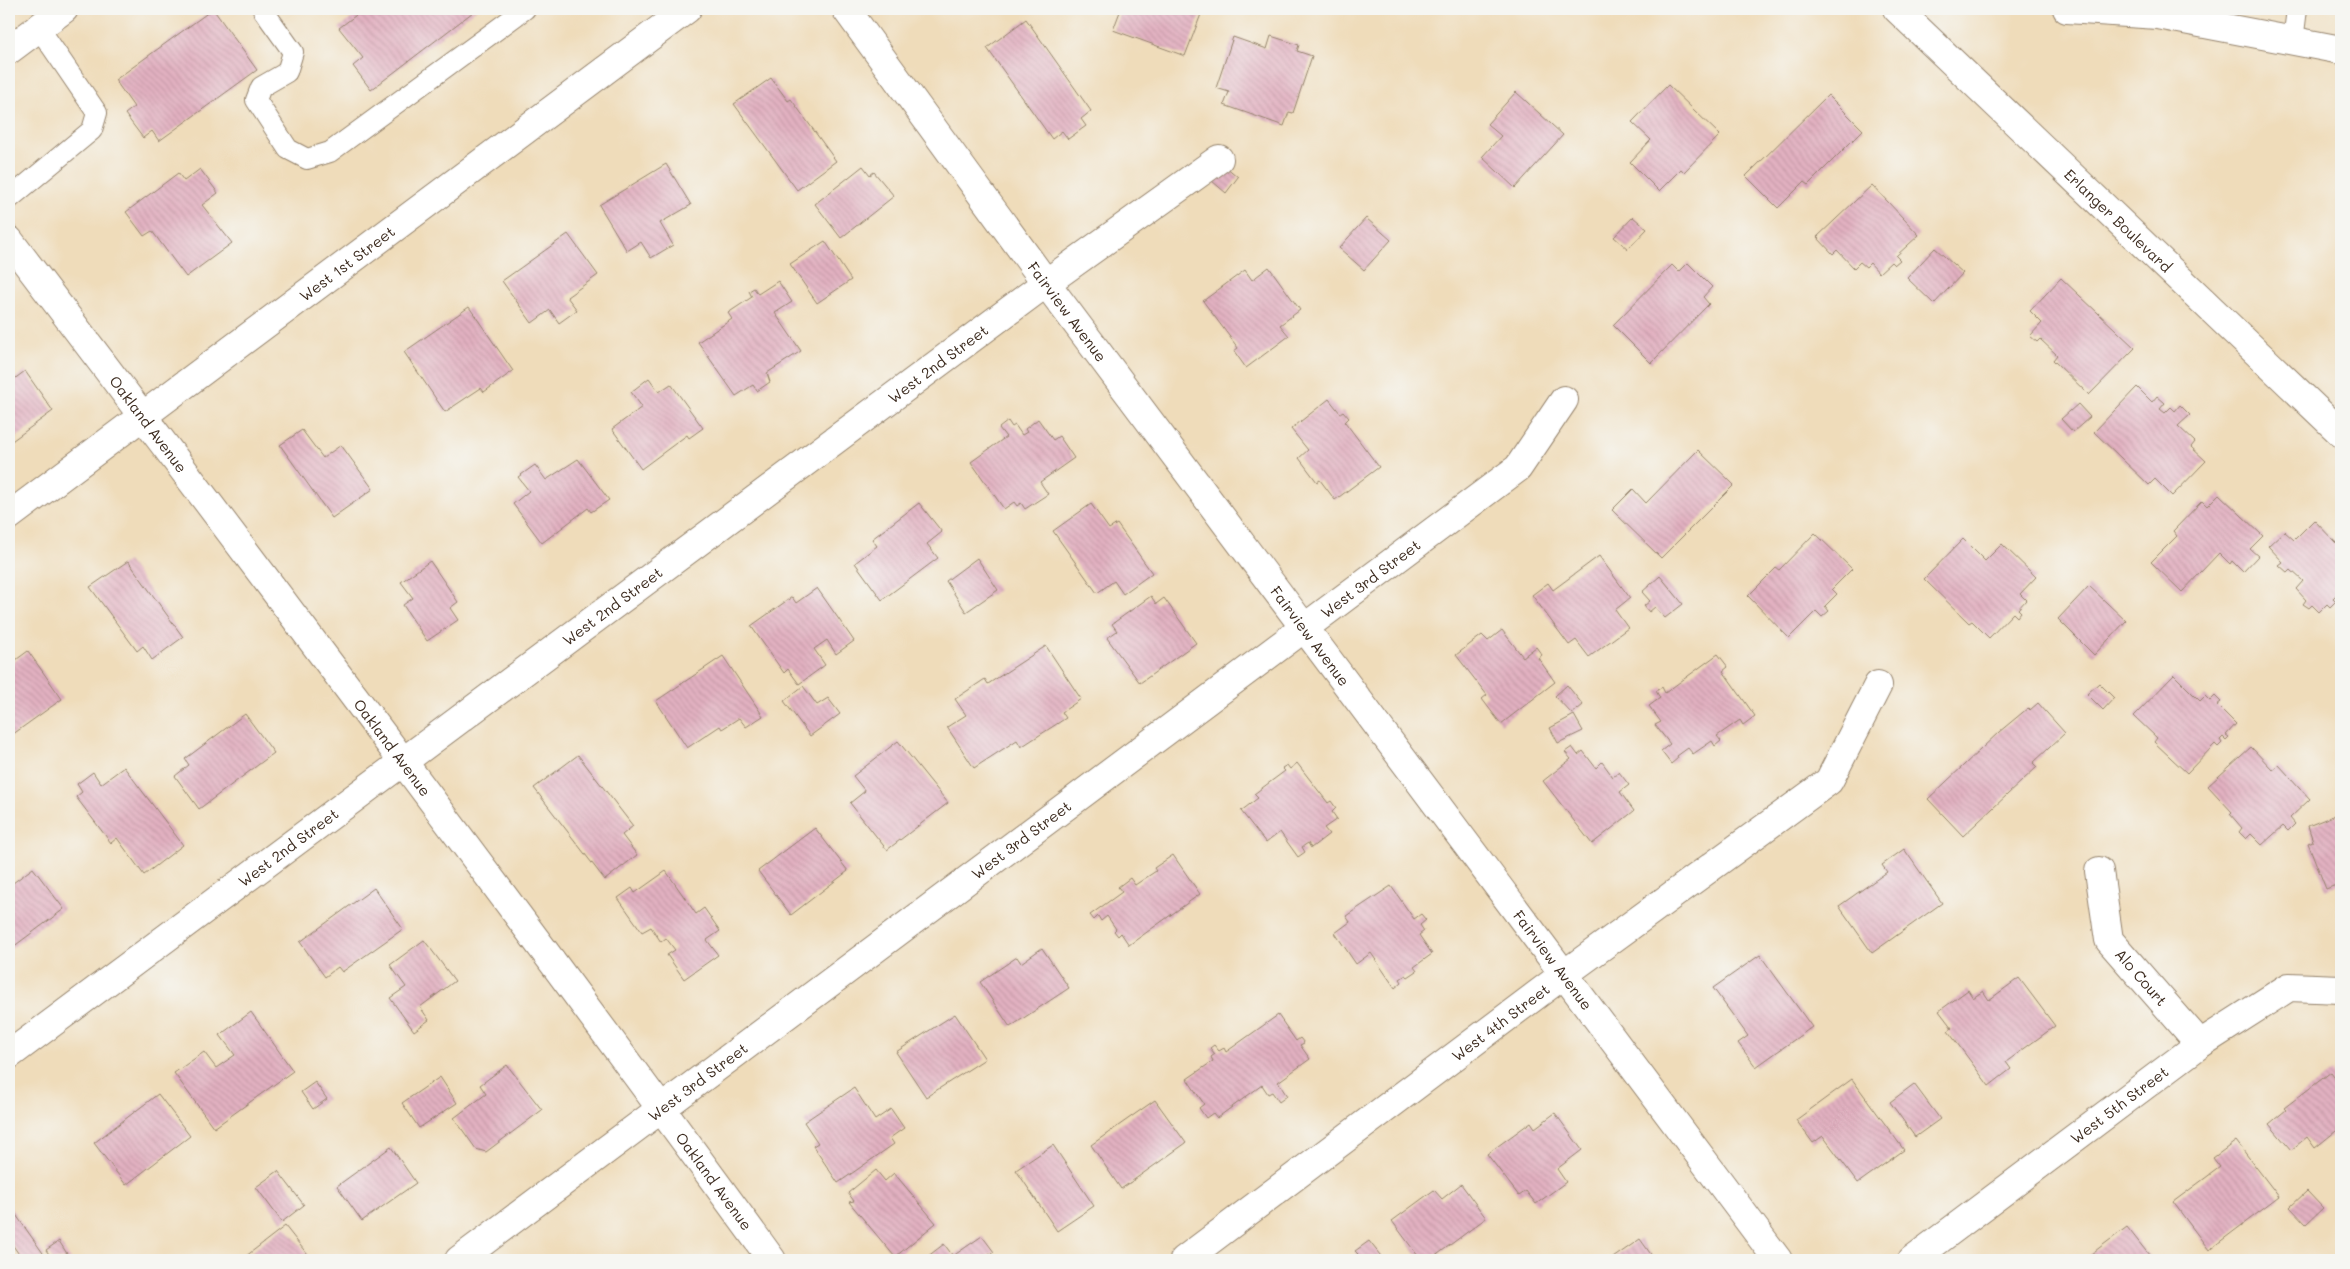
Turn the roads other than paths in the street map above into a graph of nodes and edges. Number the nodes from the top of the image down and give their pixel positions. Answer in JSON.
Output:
{"nodes":[{"id":1,"x":64,"y":9,"type":"edge"},
{"id":2,"x":265,"y":9,"type":"edge"},
{"id":3,"x":525,"y":9,"type":"edge"},
{"id":4,"x":687,"y":9,"type":"edge"},
{"id":5,"x":846,"y":9,"type":"edge"},
{"id":6,"x":1897,"y":9,"type":"edge"},
{"id":7,"x":2067,"y":9,"type":"edge"},
{"id":8,"x":2297,"y":9,"type":"edge"},
{"id":9,"x":39,"y":28,"type":"junction"},
{"id":10,"x":2294,"y":41,"type":"junction"},
{"id":11,"x":9,"y":50,"type":"edge"},
{"id":12,"x":2341,"y":50,"type":"edge"},
{"id":13,"x":1219,"y":160,"type":"dead end"},
{"id":14,"x":9,"y":199,"type":"edge"},
{"id":15,"x":9,"y":240,"type":"edge"},
{"id":16,"x":1046,"y":283,"type":"junction"},
{"id":17,"x":1564,"y":400,"type":"dead end"},
{"id":18,"x":144,"y":417,"type":"junction"},
{"id":19,"x":2341,"y":433,"type":"edge"},
{"id":20,"x":9,"y":516,"type":"edge"},
{"id":21,"x":1303,"y":628,"type":"junction"},
{"id":22,"x":1878,"y":685,"type":"dead end"},
{"id":23,"x":404,"y":763,"type":"junction"},
{"id":24,"x":2099,"y":871,"type":"dead end"},
{"id":25,"x":1564,"y":975,"type":"junction"},
{"id":26,"x":2341,"y":989,"type":"edge"},
{"id":27,"x":2200,"y":1044,"type":"junction"},
{"id":28,"x":9,"y":1055,"type":"edge"},
{"id":29,"x":662,"y":1110,"type":"junction"},
{"id":30,"x":459,"y":1260,"type":"edge"},
{"id":31,"x":772,"y":1260,"type":"edge"},
{"id":32,"x":1184,"y":1260,"type":"edge"},
{"id":33,"x":1778,"y":1260,"type":"edge"},
{"id":34,"x":1912,"y":1260,"type":"edge"}],
"edges":[{"from":1,"to":9,"type":"street"},
{"from":2,"to":3,"type":"lane"},
{"from":4,"to":18,"type":"street","name":"West 1st Street"},
{"from":5,"to":16,"type":"street","name":"Fairview Avenue"},
{"from":6,"to":19,"type":"street","name":"Erlanger Boulevard"},
{"from":7,"to":10,"type":"street"},
{"from":8,"to":10,"type":"lane"},
{"from":9,"to":11,"type":"street"},
{"from":9,"to":14,"type":"lane"},
{"from":10,"to":12,"type":"street"},
{"from":13,"to":16,"type":"street","name":"West 2nd Street"},
{"from":15,"to":18,"type":"street","name":"Oakland Avenue"},
{"from":16,"to":21,"type":"street","name":"Fairview Avenue"},
{"from":16,"to":23,"type":"street","name":"West 2nd Street"},
{"from":17,"to":21,"type":"street","name":"West 3rd Street"},
{"from":18,"to":20,"type":"street","name":"West 1st Street"},
{"from":18,"to":23,"type":"street","name":"Oakland Avenue"},
{"from":21,"to":25,"type":"street","name":"Fairview Avenue"},
{"from":21,"to":29,"type":"street","name":"West 3rd Street"},
{"from":22,"to":25,"type":"street","name":"West 4th Street"},
{"from":23,"to":28,"type":"street","name":"West 2nd Street"},
{"from":23,"to":29,"type":"street","name":"Oakland Avenue"},
{"from":24,"to":27,"type":"street","name":"Alo Court"},
{"from":25,"to":32,"type":"street","name":"West 4th Street"},
{"from":25,"to":33,"type":"street","name":"Fairview Avenue"},
{"from":26,"to":27,"type":"street","name":"West 5th Street"},
{"from":27,"to":34,"type":"street","name":"West 5th Street"},
{"from":29,"to":30,"type":"street","name":"West 3rd Street"},
{"from":29,"to":31,"type":"street","name":"Oakland Avenue"}]}
